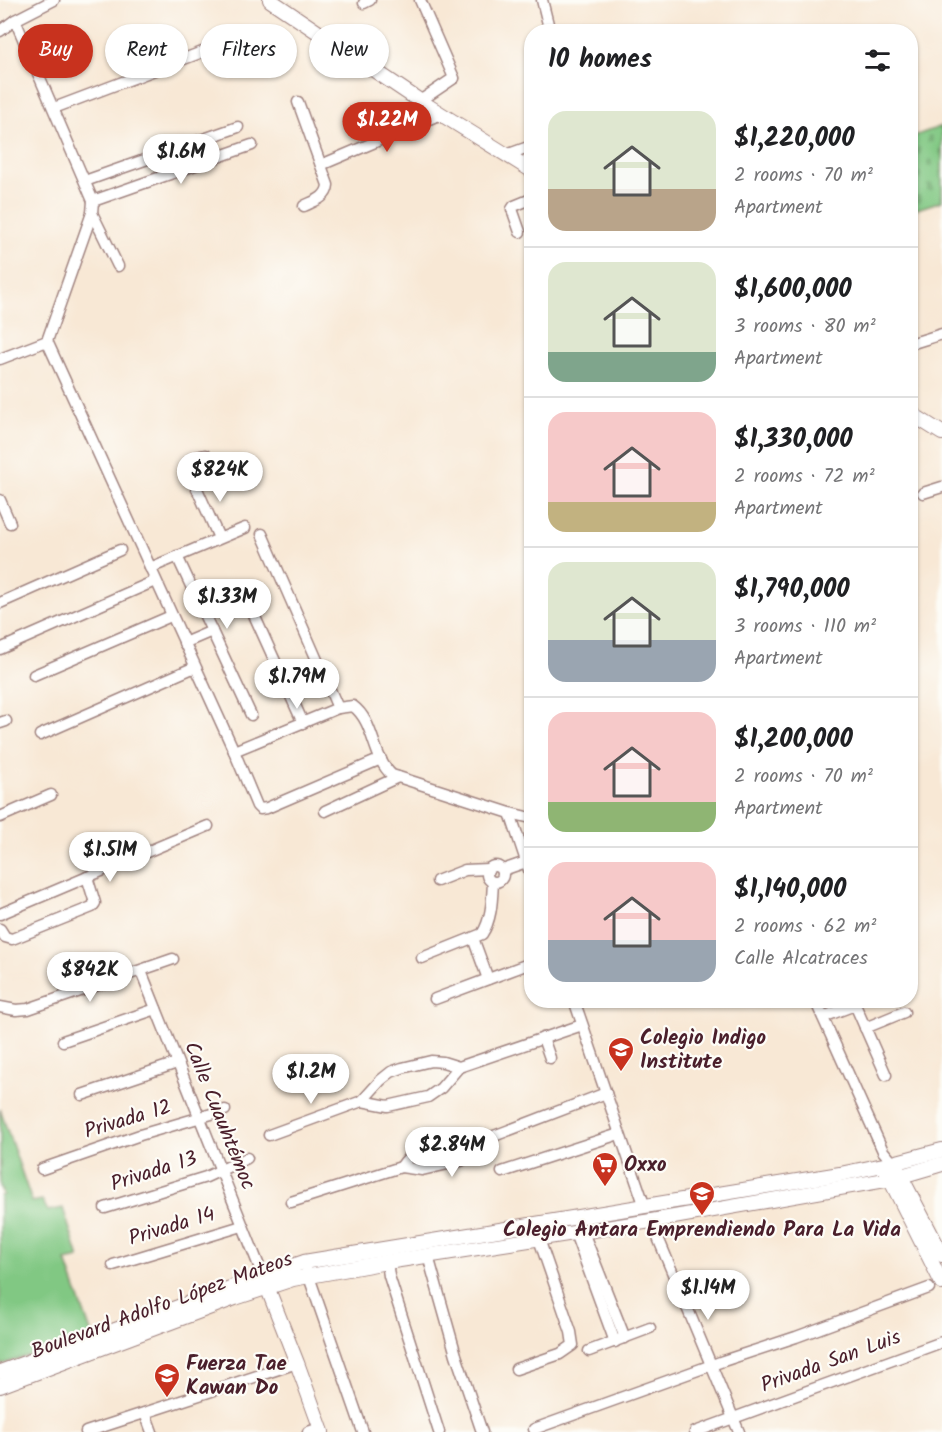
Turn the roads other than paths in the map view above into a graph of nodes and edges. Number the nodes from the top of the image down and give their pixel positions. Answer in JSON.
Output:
{"nodes":[{"id":1,"x":54,"y":0,"type":"edge"},
{"id":2,"x":270,"y":0,"type":"edge"},
{"id":3,"x":420,"y":0,"type":"edge"},
{"id":4,"x":542,"y":0,"type":"edge"},
{"id":5,"x":15,"y":20,"type":"junction"},
{"id":6,"x":548,"y":24,"type":"dead end"},
{"id":7,"x":0,"y":31,"type":"edge"},
{"id":8,"x":200,"y":53,"type":"edge"},
{"id":9,"x":420,"y":101,"type":"junction"},
{"id":10,"x":298,"y":102,"type":"dead end"},
{"id":11,"x":54,"y":108,"type":"junction"},
{"id":12,"x":441,"y":114,"type":"junction"},
{"id":13,"x":238,"y":127,"type":"dead end"},
{"id":14,"x":252,"y":145,"type":"dead end"},
{"id":15,"x":524,"y":148,"type":"edge"},
{"id":16,"x":506,"y":154,"type":"junction"},
{"id":17,"x":321,"y":165,"type":"junction"},
{"id":18,"x":524,"y":166,"type":"edge"},
{"id":19,"x":85,"y":181,"type":"junction"},
{"id":20,"x":93,"y":201,"type":"junction"},
{"id":21,"x":524,"y":202,"type":"edge"},
{"id":22,"x":304,"y":206,"type":"dead end"},
{"id":23,"x":92,"y":213,"type":"junction"},
{"id":24,"x":520,"y":232,"type":"dead end"},
{"id":25,"x":118,"y":266,"type":"dead end"},
{"id":26,"x":942,"y":334,"type":"edge"},
{"id":27,"x":47,"y":341,"type":"junction"},
{"id":28,"x":918,"y":342,"type":"edge"},
{"id":29,"x":0,"y":358,"type":"edge"},
{"id":30,"x":918,"y":418,"type":"edge"},
{"id":31,"x":942,"y":433,"type":"edge"},
{"id":32,"x":194,"y":480,"type":"dead end"},
{"id":33,"x":942,"y":487,"type":"edge"},
{"id":34,"x":924,"y":493,"type":"dead end"},
{"id":35,"x":0,"y":500,"type":"edge"},
{"id":36,"x":10,"y":524,"type":"dead end"},
{"id":37,"x":245,"y":528,"type":"dead end"},
{"id":38,"x":262,"y":534,"type":"dead end"},
{"id":39,"x":219,"y":538,"type":"junction"},
{"id":40,"x":120,"y":550,"type":"dead end"},
{"id":41,"x":177,"y":556,"type":"junction"},
{"id":42,"x":150,"y":568,"type":"junction"},
{"id":43,"x":155,"y":581,"type":"junction"},
{"id":44,"x":245,"y":595,"type":"dead end"},
{"id":45,"x":0,"y":603,"type":"edge"},
{"id":46,"x":171,"y":616,"type":"junction"},
{"id":47,"x":212,"y":631,"type":"junction"},
{"id":48,"x":184,"y":643,"type":"junction"},
{"id":49,"x":0,"y":649,"type":"edge"},
{"id":50,"x":195,"y":667,"type":"junction"},
{"id":51,"x":33,"y":675,"type":"dead end"},
{"id":52,"x":338,"y":708,"type":"junction"},
{"id":53,"x":251,"y":715,"type":"dead end"},
{"id":54,"x":303,"y":723,"type":"junction"},
{"id":55,"x":40,"y":735,"type":"dead end"},
{"id":56,"x":234,"y":751,"type":"junction"},
{"id":57,"x":381,"y":759,"type":"junction"},
{"id":58,"x":398,"y":777,"type":"junction"},
{"id":59,"x":51,"y":795,"type":"dead end"},
{"id":60,"x":325,"y":811,"type":"dead end"},
{"id":61,"x":510,"y":813,"type":"junction"},
{"id":62,"x":524,"y":816,"type":"edge"},
{"id":63,"x":0,"y":817,"type":"edge"},
{"id":64,"x":208,"y":826,"type":"dead end"},
{"id":65,"x":524,"y":856,"type":"edge"},
{"id":66,"x":524,"y":863,"type":"edge"},
{"id":67,"x":488,"y":868,"type":"junction"},
{"id":68,"x":503,"y":870,"type":"junction"},
{"id":69,"x":87,"y":878,"type":"junction"},
{"id":70,"x":437,"y":880,"type":"dead end"},
{"id":71,"x":493,"y":882,"type":"junction"},
{"id":72,"x":0,"y":914,"type":"edge"},
{"id":73,"x":0,"y":929,"type":"edge"},
{"id":74,"x":473,"y":938,"type":"junction"},
{"id":75,"x":422,"y":958,"type":"dead end"},
{"id":76,"x":173,"y":959,"type":"dead end"},
{"id":77,"x":524,"y":966,"type":"edge"},
{"id":78,"x":141,"y":970,"type":"junction"},
{"id":79,"x":488,"y":979,"type":"junction"},
{"id":80,"x":435,"y":999,"type":"dead end"},
{"id":81,"x":0,"y":1007,"type":"edge"},
{"id":82,"x":577,"y":1008,"type":"edge"},
{"id":83,"x":819,"y":1008,"type":"edge"},
{"id":84,"x":843,"y":1008,"type":"edge"},
{"id":85,"x":856,"y":1008,"type":"edge"},
{"id":86,"x":156,"y":1009,"type":"junction"},
{"id":87,"x":904,"y":1012,"type":"dead end"},
{"id":88,"x":823,"y":1017,"type":"junction"},
{"id":89,"x":582,"y":1025,"type":"junction"},
{"id":90,"x":865,"y":1028,"type":"junction"},
{"id":91,"x":543,"y":1038,"type":"junction"},
{"id":92,"x":63,"y":1041,"type":"dead end"},
{"id":93,"x":550,"y":1058,"type":"dead end"},
{"id":94,"x":177,"y":1063,"type":"junction"},
{"id":95,"x":459,"y":1067,"type":"junction"},
{"id":96,"x":886,"y":1075,"type":"dead end"},
{"id":97,"x":606,"y":1093,"type":"junction"},
{"id":98,"x":82,"y":1095,"type":"dead end"},
{"id":99,"x":362,"y":1101,"type":"junction"},
{"id":100,"x":225,"y":1110,"type":"dead end"},
{"id":101,"x":200,"y":1118,"type":"junction"},
{"id":102,"x":619,"y":1134,"type":"junction"},
{"id":103,"x":269,"y":1135,"type":"dead end"},
{"id":104,"x":486,"y":1139,"type":"junction"},
{"id":105,"x":942,"y":1150,"type":"edge"},
{"id":106,"x":247,"y":1158,"type":"dead end"},
{"id":107,"x":889,"y":1164,"type":"junction"},
{"id":108,"x":942,"y":1164,"type":"edge"},
{"id":109,"x":401,"y":1167,"type":"junction"},
{"id":110,"x":42,"y":1169,"type":"dead end"},
{"id":111,"x":220,"y":1170,"type":"junction"},
{"id":112,"x":502,"y":1172,"type":"dead end"},
{"id":113,"x":896,"y":1177,"type":"junction"},
{"id":114,"x":291,"y":1202,"type":"dead end"},
{"id":115,"x":645,"y":1207,"type":"junction"},
{"id":116,"x":105,"y":1208,"type":"dead end"},
{"id":117,"x":651,"y":1221,"type":"junction"},
{"id":118,"x":242,"y":1226,"type":"junction"},
{"id":119,"x":579,"y":1232,"type":"junction"},
{"id":120,"x":538,"y":1239,"type":"junction"},
{"id":121,"x":942,"y":1255,"type":"edge"},
{"id":122,"x":428,"y":1256,"type":"junction"},
{"id":123,"x":387,"y":1262,"type":"junction"},
{"id":124,"x":113,"y":1265,"type":"dead end"},
{"id":125,"x":306,"y":1269,"type":"junction"},
{"id":126,"x":265,"y":1281,"type":"junction"},
{"id":127,"x":936,"y":1285,"type":"edge"},
{"id":128,"x":650,"y":1328,"type":"dead end"},
{"id":129,"x":620,"y":1340,"type":"junction"},
{"id":130,"x":942,"y":1342,"type":"edge"},
{"id":131,"x":589,"y":1352,"type":"dead end"},
{"id":132,"x":297,"y":1363,"type":"junction"},
{"id":133,"x":712,"y":1366,"type":"junction"},
{"id":134,"x":33,"y":1367,"type":"junction"},
{"id":135,"x":516,"y":1369,"type":"dead end"},
{"id":136,"x":0,"y":1372,"type":"edge"},
{"id":137,"x":0,"y":1386,"type":"edge"},
{"id":138,"x":145,"y":1413,"type":"junction"},
{"id":139,"x":733,"y":1419,"type":"junction"},
{"id":140,"x":534,"y":1429,"type":"dead end"},
{"id":141,"x":317,"y":1431,"type":"edge"},
{"id":142,"x":86,"y":1432,"type":"edge"},
{"id":143,"x":152,"y":1432,"type":"edge"},
{"id":144,"x":363,"y":1432,"type":"edge"},
{"id":145,"x":439,"y":1432,"type":"edge"},
{"id":146,"x":482,"y":1432,"type":"edge"},
{"id":147,"x":695,"y":1432,"type":"edge"},
{"id":148,"x":739,"y":1432,"type":"edge"}],
"edges":[{"from":1,"to":5,"type":"street"},
{"from":2,"to":9,"type":"street"},
{"from":3,"to":9,"type":"street"},
{"from":4,"to":6,"type":"street"},
{"from":5,"to":7,"type":"street"},
{"from":5,"to":11,"type":"street"},
{"from":8,"to":11,"type":"street"},
{"from":9,"to":12,"type":"street"},
{"from":10,"to":17,"type":"street"},
{"from":11,"to":19,"type":"street"},
{"from":12,"to":16,"type":"street"},
{"from":12,"to":17,"type":"street"},
{"from":13,"to":19,"type":"street"},
{"from":14,"to":20,"type":"street"},
{"from":15,"to":16,"type":"street"},
{"from":16,"to":18,"type":"street"},
{"from":17,"to":22,"type":"street"},
{"from":19,"to":20,"type":"street"},
{"from":20,"to":23,"type":"street"},
{"from":21,"to":24,"type":"street"},
{"from":23,"to":25,"type":"street"},
{"from":23,"to":27,"type":"street"},
{"from":26,"to":28,"type":"street"},
{"from":27,"to":29,"type":"street"},
{"from":27,"to":42,"type":"street"},
{"from":30,"to":31,"type":"street"},
{"from":32,"to":39,"type":"street"},
{"from":33,"to":34,"type":"street"},
{"from":35,"to":36,"type":"street"},
{"from":37,"to":39,"type":"street"},
{"from":38,"to":52,"type":"street"},
{"from":39,"to":41,"type":"street"},
{"from":40,"to":45,"type":"street"},
{"from":41,"to":42,"type":"street"},
{"from":41,"to":47,"type":"street"},
{"from":42,"to":43,"type":"street"},
{"from":43,"to":46,"type":"street"},
{"from":43,"to":49,"type":"street"},
{"from":44,"to":54,"type":"street"},
{"from":46,"to":48,"type":"street"},
{"from":46,"to":51,"type":"street"},
{"from":47,"to":48,"type":"street"},
{"from":47,"to":53,"type":"street"},
{"from":48,"to":50,"type":"street"},
{"from":50,"to":55,"type":"street"},
{"from":50,"to":56,"type":"street"},
{"from":52,"to":54,"type":"street"},
{"from":52,"to":57,"type":"street"},
{"from":54,"to":56,"type":"street"},
{"from":56,"to":57,"type":"street"},
{"from":57,"to":58,"type":"street"},
{"from":58,"to":60,"type":"street"},
{"from":58,"to":61,"type":"street"},
{"from":59,"to":63,"type":"street"},
{"from":61,"to":62,"type":"street"},
{"from":61,"to":65,"type":"street"},
{"from":64,"to":69,"type":"street"},
{"from":66,"to":68,"type":"street"},
{"from":67,"to":68,"type":"street"},
{"from":67,"to":70,"type":"street"},
{"from":67,"to":71,"type":"street"},
{"from":68,"to":71,"type":"street"},
{"from":69,"to":72,"type":"street"},
{"from":69,"to":73,"type":"street"},
{"from":71,"to":74,"type":"street"},
{"from":74,"to":75,"type":"street"},
{"from":74,"to":79,"type":"street"},
{"from":76,"to":78,"type":"street"},
{"from":77,"to":79,"type":"street"},
{"from":78,"to":81,"type":"street"},
{"from":78,"to":86,"type":"street","name":"Calle Cuauhtémoc"},
{"from":79,"to":80,"type":"street"},
{"from":82,"to":89,"type":"street"},
{"from":83,"to":88,"type":"street"},
{"from":84,"to":88,"type":"street"},
{"from":85,"to":90,"type":"street"},
{"from":86,"to":92,"type":"street"},
{"from":86,"to":94,"type":"street","name":"Calle Cuauhtémoc"},
{"from":87,"to":90,"type":"street"},
{"from":88,"to":107,"type":"street"},
{"from":89,"to":91,"type":"street"},
{"from":89,"to":97,"type":"street"},
{"from":90,"to":96,"type":"street"},
{"from":91,"to":93,"type":"street"},
{"from":91,"to":95,"type":"street"},
{"from":94,"to":98,"type":"street"},
{"from":94,"to":101,"type":"street","name":"Calle Cuauhtémoc"},
{"from":95,"to":99,"type":"street"},
{"from":95,"to":99,"type":"street"},
{"from":97,"to":102,"type":"street"},
{"from":97,"to":104,"type":"street"},
{"from":99,"to":103,"type":"street"},
{"from":100,"to":101,"type":"street","name":"Privada 12"},
{"from":101,"to":110,"type":"street","name":"Privada 12"},
{"from":101,"to":111,"type":"street","name":"Calle Cuauhtémoc"},
{"from":102,"to":112,"type":"street"},
{"from":102,"to":115,"type":"street"},
{"from":104,"to":109,"type":"street"},
{"from":104,"to":109,"type":"street"},
{"from":105,"to":107,"type":"street","name":"Boulevard Adolfo López Mateos"},
{"from":106,"to":111,"type":"street","name":"Privada 13"},
{"from":107,"to":113,"type":"street"},
{"from":107,"to":115,"type":"street","name":"Boulevard Adolfo López Mateos"},
{"from":108,"to":113,"type":"street","name":"Boulevard Adolfo López Mateos"},
{"from":109,"to":114,"type":"street"},
{"from":111,"to":116,"type":"street","name":"Privada 13"},
{"from":111,"to":118,"type":"street","name":"Calle Cuauhtémoc"},
{"from":113,"to":117,"type":"street","name":"Boulevard Adolfo López Mateos"},
{"from":113,"to":121,"type":"street"},
{"from":113,"to":127,"type":"street"},
{"from":115,"to":125,"type":"street","name":"Boulevard Adolfo López Mateos"},
{"from":117,"to":119,"type":"street","name":"Boulevard Adolfo López Mateos"},
{"from":117,"to":133,"type":"street"},
{"from":118,"to":124,"type":"street","name":"Privada 14"},
{"from":118,"to":126,"type":"street","name":"Calle Cuauhtémoc"},
{"from":119,"to":120,"type":"street","name":"Boulevard Adolfo López Mateos"},
{"from":119,"to":129,"type":"street"},
{"from":120,"to":122,"type":"street","name":"Boulevard Adolfo López Mateos"},
{"from":120,"to":135,"type":"street"},
{"from":122,"to":123,"type":"street","name":"Boulevard Adolfo López Mateos"},
{"from":122,"to":146,"type":"street"},
{"from":123,"to":125,"type":"street","name":"Boulevard Adolfo López Mateos"},
{"from":123,"to":145,"type":"street"},
{"from":125,"to":126,"type":"street","name":"Boulevard Adolfo López Mateos"},
{"from":125,"to":144,"type":"street"},
{"from":126,"to":132,"type":"street"},
{"from":126,"to":134,"type":"street","name":"Boulevard Adolfo López Mateos"},
{"from":127,"to":133,"type":"street"},
{"from":128,"to":129,"type":"street"},
{"from":129,"to":131,"type":"street"},
{"from":130,"to":139,"type":"street","name":"Privada San Luis"},
{"from":132,"to":138,"type":"street"},
{"from":132,"to":141,"type":"street"},
{"from":133,"to":139,"type":"street"},
{"from":133,"to":140,"type":"street"},
{"from":134,"to":136,"type":"street","name":"Boulevard Adolfo López Mateos"},
{"from":134,"to":137,"type":"street","name":"Boulevard Adolfo López Mateos"},
{"from":138,"to":142,"type":"street"},
{"from":138,"to":143,"type":"street"},
{"from":139,"to":147,"type":"street","name":"Privada San Luis"},
{"from":139,"to":148,"type":"street"}]}
